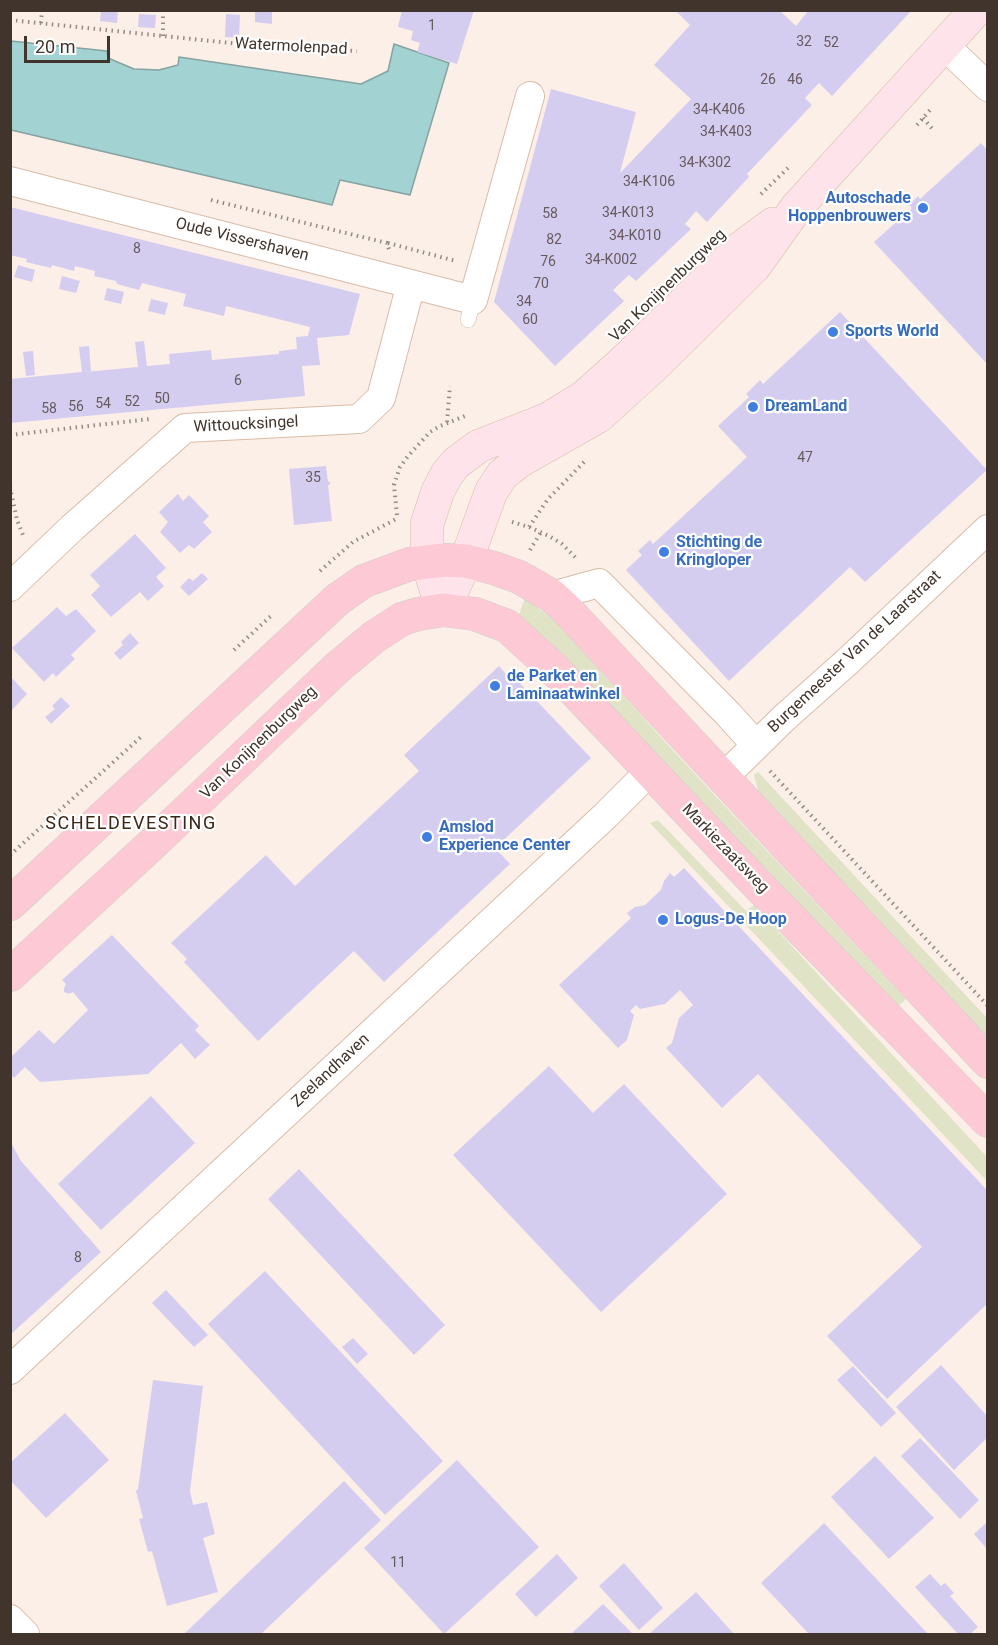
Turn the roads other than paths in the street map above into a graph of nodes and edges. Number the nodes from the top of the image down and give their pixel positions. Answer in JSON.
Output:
{"nodes":[{"id":1,"x":960,"y":23,"type":"edge"},
{"id":2,"x":987,"y":87,"type":"edge"},
{"id":3,"x":530,"y":96,"type":"dead end"},
{"id":4,"x":10,"y":181,"type":"edge"},
{"id":5,"x":796,"y":207,"type":"junction"},
{"id":6,"x":411,"y":284,"type":"junction"},
{"id":7,"x":987,"y":529,"type":"edge"},
{"id":8,"x":427,"y":561,"type":"junction"},
{"id":9,"x":466,"y":561,"type":"junction"},
{"id":10,"x":10,"y":587,"type":"edge"},
{"id":11,"x":552,"y":596,"type":"junction"},
{"id":12,"x":443,"y":610,"type":"junction"},
{"id":13,"x":756,"y":746,"type":"junction"},
{"id":14,"x":650,"y":771,"type":"junction"},
{"id":15,"x":724,"y":777,"type":"junction"},
{"id":16,"x":10,"y":904,"type":"edge"},
{"id":17,"x":10,"y":975,"type":"edge"},
{"id":18,"x":987,"y":1062,"type":"edge"},
{"id":19,"x":987,"y":1121,"type":"edge"},
{"id":20,"x":10,"y":1370,"type":"edge"},
{"id":21,"x":10,"y":1619,"type":"edge"},
{"id":22,"x":25,"y":1635,"type":"edge"}],
"edges":[{"from":1,"to":2,"type":"street"},
{"from":1,"to":5,"type":"main road","name":"Van Konijnenburgweg"},
{"from":3,"to":6,"type":"street","name":"Oude Vissershaven"},
{"from":4,"to":6,"type":"street","name":"Oude Vissershaven"},
{"from":5,"to":8,"type":"main road","name":"Van Konijnenburgweg"},
{"from":5,"to":9,"type":"main road","name":"Van Konijnenburgweg"},
{"from":6,"to":10,"type":"street","name":"Wittoucksingel"},
{"from":7,"to":13,"type":"street","name":"Burgemeester Van de Laarstraat"},
{"from":8,"to":9,"type":"main road"},
{"from":8,"to":12,"type":"main road","name":"Van Konijnenburgweg"},
{"from":8,"to":16,"type":"main road"},
{"from":9,"to":11,"type":"main road"},
{"from":9,"to":12,"type":"main road","name":"Van Konijnenburgweg"},
{"from":11,"to":13,"type":"street"},
{"from":11,"to":15,"type":"main road"},
{"from":12,"to":14,"type":"main road","name":"Markiezaatsweg"},
{"from":12,"to":17,"type":"main road","name":"Van Konijnenburgweg"},
{"from":13,"to":15,"type":"street","name":"Burgemeester Van de Laarstraat"},
{"from":14,"to":19,"type":"main road","name":"Markiezaatsweg"},
{"from":14,"to":20,"type":"street","name":"Zeelandhaven"},
{"from":15,"to":18,"type":"main road"},
{"from":21,"to":22,"type":"street"}]}
